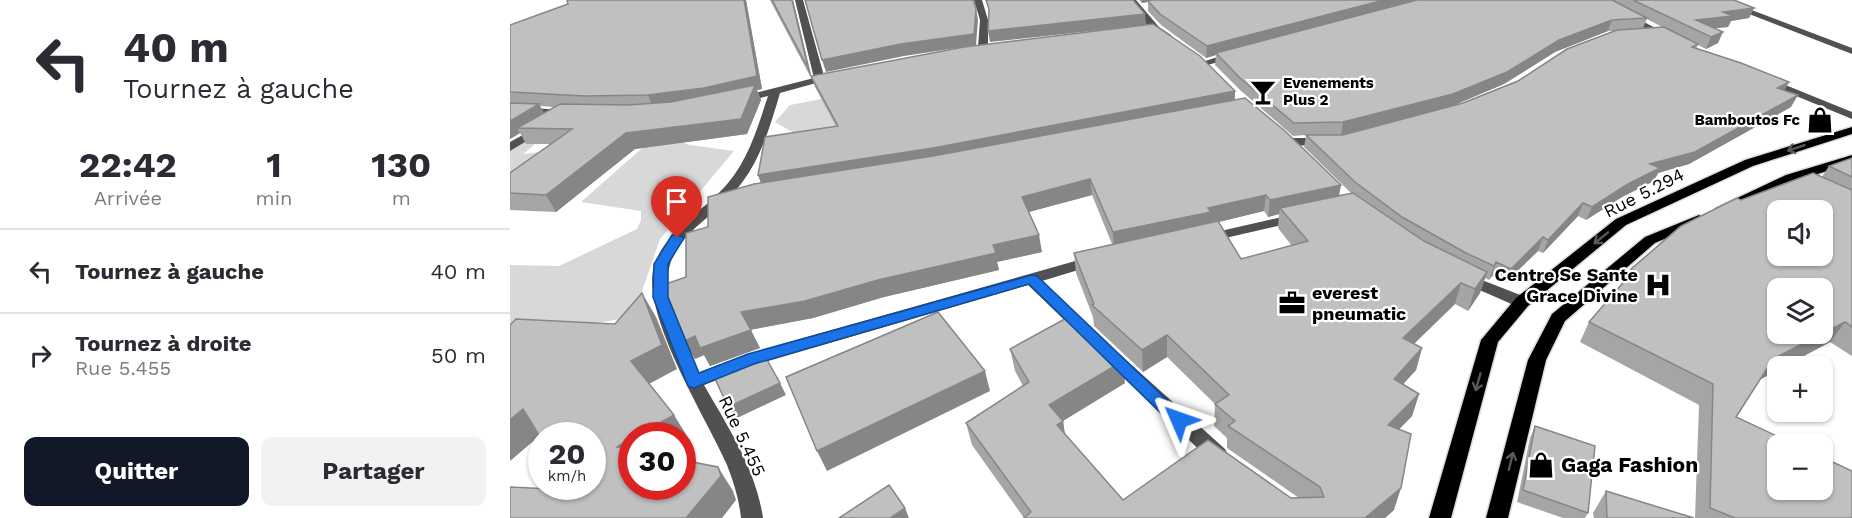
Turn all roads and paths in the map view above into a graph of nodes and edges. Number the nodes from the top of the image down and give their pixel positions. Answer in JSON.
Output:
{"nodes":[{"id":1,"x":800,"y":0,"type":"edge"},
{"id":2,"x":978,"y":0,"type":"edge"},
{"id":3,"x":1598,"y":0,"type":"edge"},
{"id":4,"x":1717,"y":0,"type":"edge"},
{"id":5,"x":1140,"y":4,"type":"edge"},
{"id":6,"x":1658,"y":33,"type":"junction"},
{"id":7,"x":1635,"y":34,"type":"edge"},
{"id":8,"x":1175,"y":42,"type":"edge"},
{"id":9,"x":1677,"y":42,"type":"edge"},
{"id":10,"x":983,"y":47,"type":"edge"},
{"id":11,"x":1852,"y":51,"type":"edge"},
{"id":12,"x":1238,"y":54,"type":"edge"},
{"id":13,"x":1203,"y":63,"type":"edge"},
{"id":14,"x":843,"y":74,"type":"edge"},
{"id":15,"x":1758,"y":77,"type":"edge"},
{"id":16,"x":820,"y":80,"type":"junction"},
{"id":17,"x":775,"y":92,"type":"junction"},
{"id":18,"x":729,"y":102,"type":"edge"},
{"id":19,"x":510,"y":110,"type":"edge"},
{"id":20,"x":1852,"y":116,"type":"edge"},
{"id":21,"x":1852,"y":130,"type":"edge"},
{"id":22,"x":1341,"y":141,"type":"edge"},
{"id":23,"x":510,"y":147,"type":"edge"},
{"id":24,"x":1305,"y":158,"type":"edge"},
{"id":25,"x":1852,"y":159,"type":"edge"},
{"id":26,"x":1791,"y":178,"type":"junction"},
{"id":27,"x":1811,"y":188,"type":"edge"},
{"id":28,"x":738,"y":198,"type":"edge"},
{"id":29,"x":716,"y":202,"type":"junction"},
{"id":30,"x":1319,"y":213,"type":"edge"},
{"id":31,"x":1192,"y":241,"type":"edge"},
{"id":32,"x":1110,"y":258,"type":"edge"},
{"id":33,"x":1449,"y":271,"type":"edge"},
{"id":34,"x":1032,"y":279,"type":"junction"},
{"id":35,"x":1522,"y":302,"type":"junction"},
{"id":36,"x":694,"y":382,"type":"junction"},
{"id":37,"x":1228,"y":462,"type":"edge"},
{"id":38,"x":752,"y":518,"type":"edge"},
{"id":39,"x":1440,"y":518,"type":"edge"},
{"id":40,"x":1497,"y":518,"type":"edge"}],
"edges":[{"from":1,"to":16,"type":"street"},
{"from":2,"to":10,"type":"street"},
{"from":3,"to":6,"type":"street"},
{"from":4,"to":11,"type":"street"},
{"from":5,"to":8,"type":"street"},
{"from":6,"to":7,"type":"street"},
{"from":6,"to":9,"type":"street"},
{"from":12,"to":13,"type":"street"},
{"from":14,"to":16,"type":"street"},
{"from":15,"to":20,"type":"street"},
{"from":16,"to":17,"type":"street"},
{"from":17,"to":18,"type":"street"},
{"from":17,"to":29,"type":"street","name":"Rue 5.455"},
{"from":19,"to":23,"type":"street"},
{"from":21,"to":35,"type":"main road","name":"Rue 5.294","one_way":true},
{"from":22,"to":24,"type":"street"},
{"from":25,"to":26,"type":"main road"},
{"from":26,"to":27,"type":"street"},
{"from":40,"to":26,"type":"main road","one_way":true},
{"from":28,"to":29,"type":"street"},
{"from":29,"to":36,"type":"street","name":"Rue 5.455"},
{"from":30,"to":31,"type":"street"},
{"from":32,"to":34,"type":"street"},
{"from":33,"to":35,"type":"street"},
{"from":34,"to":36,"type":"street"},
{"from":34,"to":37,"type":"street"},
{"from":35,"to":39,"type":"main road","name":"Rue 5.294","one_way":true},
{"from":36,"to":38,"type":"street","name":"Rue 5.455"}]}
